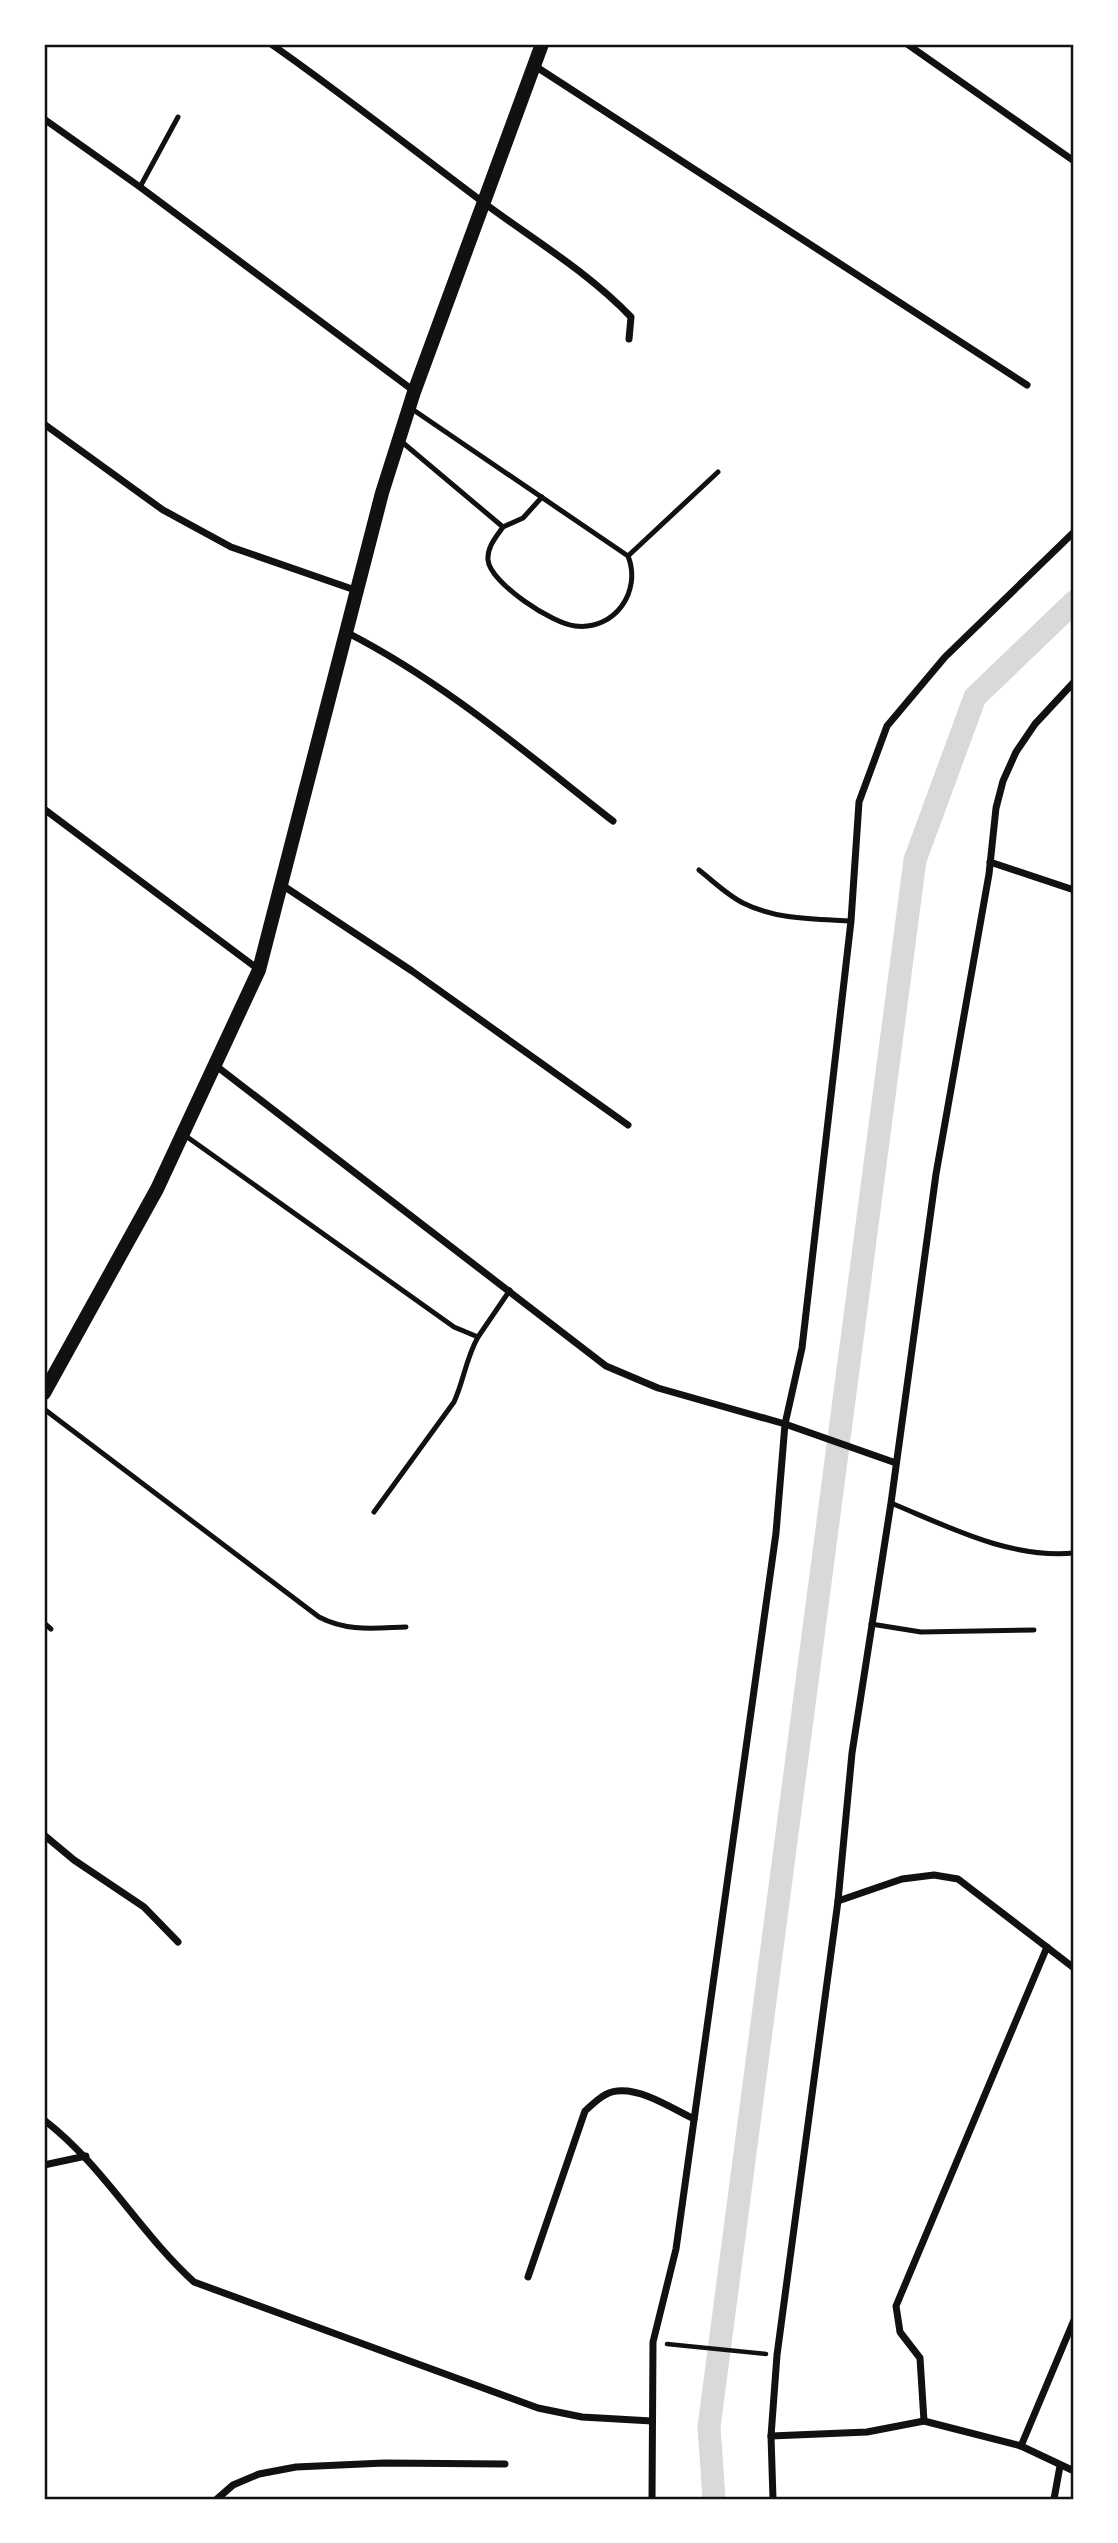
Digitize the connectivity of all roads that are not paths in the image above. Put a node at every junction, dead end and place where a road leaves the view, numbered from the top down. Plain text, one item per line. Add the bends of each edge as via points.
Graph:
1 (271, 44) edge
2 (542, 44) edge
3 (907, 44) edge
4 (534, 66) junction
5 (178, 117) dead end
6 (44, 119) edge
7 (1074, 161) edge
8 (140, 187) junction
9 (484, 203) junction
10 (629, 339) dead end
11 (1027, 385) dead end
12 (414, 392) junction
13 (410, 407) junction
14 (44, 424) edge
15 (399, 439) junction
16 (718, 472) dead end
17 (542, 497) junction
18 (503, 527) junction
19 (1074, 532) edge
20 (628, 556) junction
21 (355, 590) junction
22 (345, 631) junction
23 (1074, 682) edge
24 (1070, 692) edge
25 (44, 809) edge
26 (613, 821) dead end
27 (990, 862) junction
28 (699, 870) dead end
29 (281, 885) junction
30 (1074, 890) edge
31 (851, 921) junction
32 (259, 970) junction
33 (215, 1065) junction
34 (628, 1125) dead end
35 (183, 1134) junction
36 (510, 1290) junction
37 (478, 1337) junction
38 (46, 1385) edge
39 (44, 1409) edge
40 (789, 1425) junction
41 (896, 1463) junction
42 (891, 1503) junction
43 (374, 1512) dead end
44 (1074, 1553) edge
45 (44, 1623) edge
46 (871, 1624) junction
47 (406, 1627) dead end
48 (51, 1629) dead end
49 (1034, 1630) dead end
50 (44, 1835) edge
51 (838, 1901) junction
52 (178, 1942) dead end
53 (1047, 1947) junction
54 (1074, 1968) edge
55 (694, 2119) junction
56 (44, 2120) edge
57 (86, 2156) junction
58 (44, 2165) edge
59 (528, 2277) dead end
60 (1074, 2320) edge
61 (652, 2421) junction
62 (924, 2421) junction
63 (771, 2436) junction
64 (1021, 2446) junction
65 (505, 2464) dead end
66 (1060, 2466) junction
67 (1074, 2472) edge
68 (218, 2499) edge
69 (652, 2499) edge
70 (773, 2499) edge
71 (1054, 2499) edge

1 - 9 street via 359,105
2 - 4 main road
3 - 7 street
4 - 9 main road
4 - 11 street
5 - 8 lane
6 - 8 street
8 - 12 street
9 - 10 street via 606,291 631,317
9 - 12 main road
12 - 13 main road
13 - 15 main road
13 - 17 lane
14 - 21 street via 163,510 231,547
15 - 18 lane
15 - 21 main road
16 - 20 lane
17 - 18 lane via 523,518
17 - 20 lane
18 - 20 lane via 488,554 491,571 521,598 574,626 594,625 621,608 634,579
19 - 31 street via 945,657 887,726 859,802
21 - 22 main road
22 - 26 street via 447,691
22 - 29 main road
23 - 24 street
24 - 27 street via 1035,724 1016,752 1003,781
25 - 32 street
27 - 30 street
27 - 41 street via 936,1174
28 - 31 lane via 741,902 765,912
29 - 32 main road
29 - 34 street via 412,971
31 - 40 street via 802,1348
32 - 33 main road
33 - 35 main road
33 - 36 street
35 - 37 lane via 454,1327
35 - 38 main road via 157,1189
36 - 37 lane
36 - 40 street via 606,1366 658,1388
37 - 43 lane via 467,1356 454,1402
39 - 47 lane via 319,1617 355,1629
40 - 41 street
40 - 55 street
41 - 42 street
42 - 44 lane via 1015,1549
42 - 46 street
45 - 48 lane
46 - 49 lane via 921,1632
46 - 51 street via 852,1753
50 - 52 street via 144,1907
51 - 53 street via 902,1879 934,1875 958,1879
51 - 63 street via 800,2170
53 - 54 street
53 - 62 street via 896,2306 900,2333 920,2358
55 - 59 street via 646,2097 617,2091 600,2097 585,2111
55 - 61 street via 676,2249 653,2342
56 - 57 street
57 - 58 street
57 - 61 street via 174,2264 216,2292 538,2409
60 - 64 street
61 - 69 street
62 - 63 street via 867,2432
62 - 64 street
63 - 70 street
64 - 66 street
65 - 68 street via 296,2467 259,2473 233,2485
66 - 67 street
66 - 71 street

